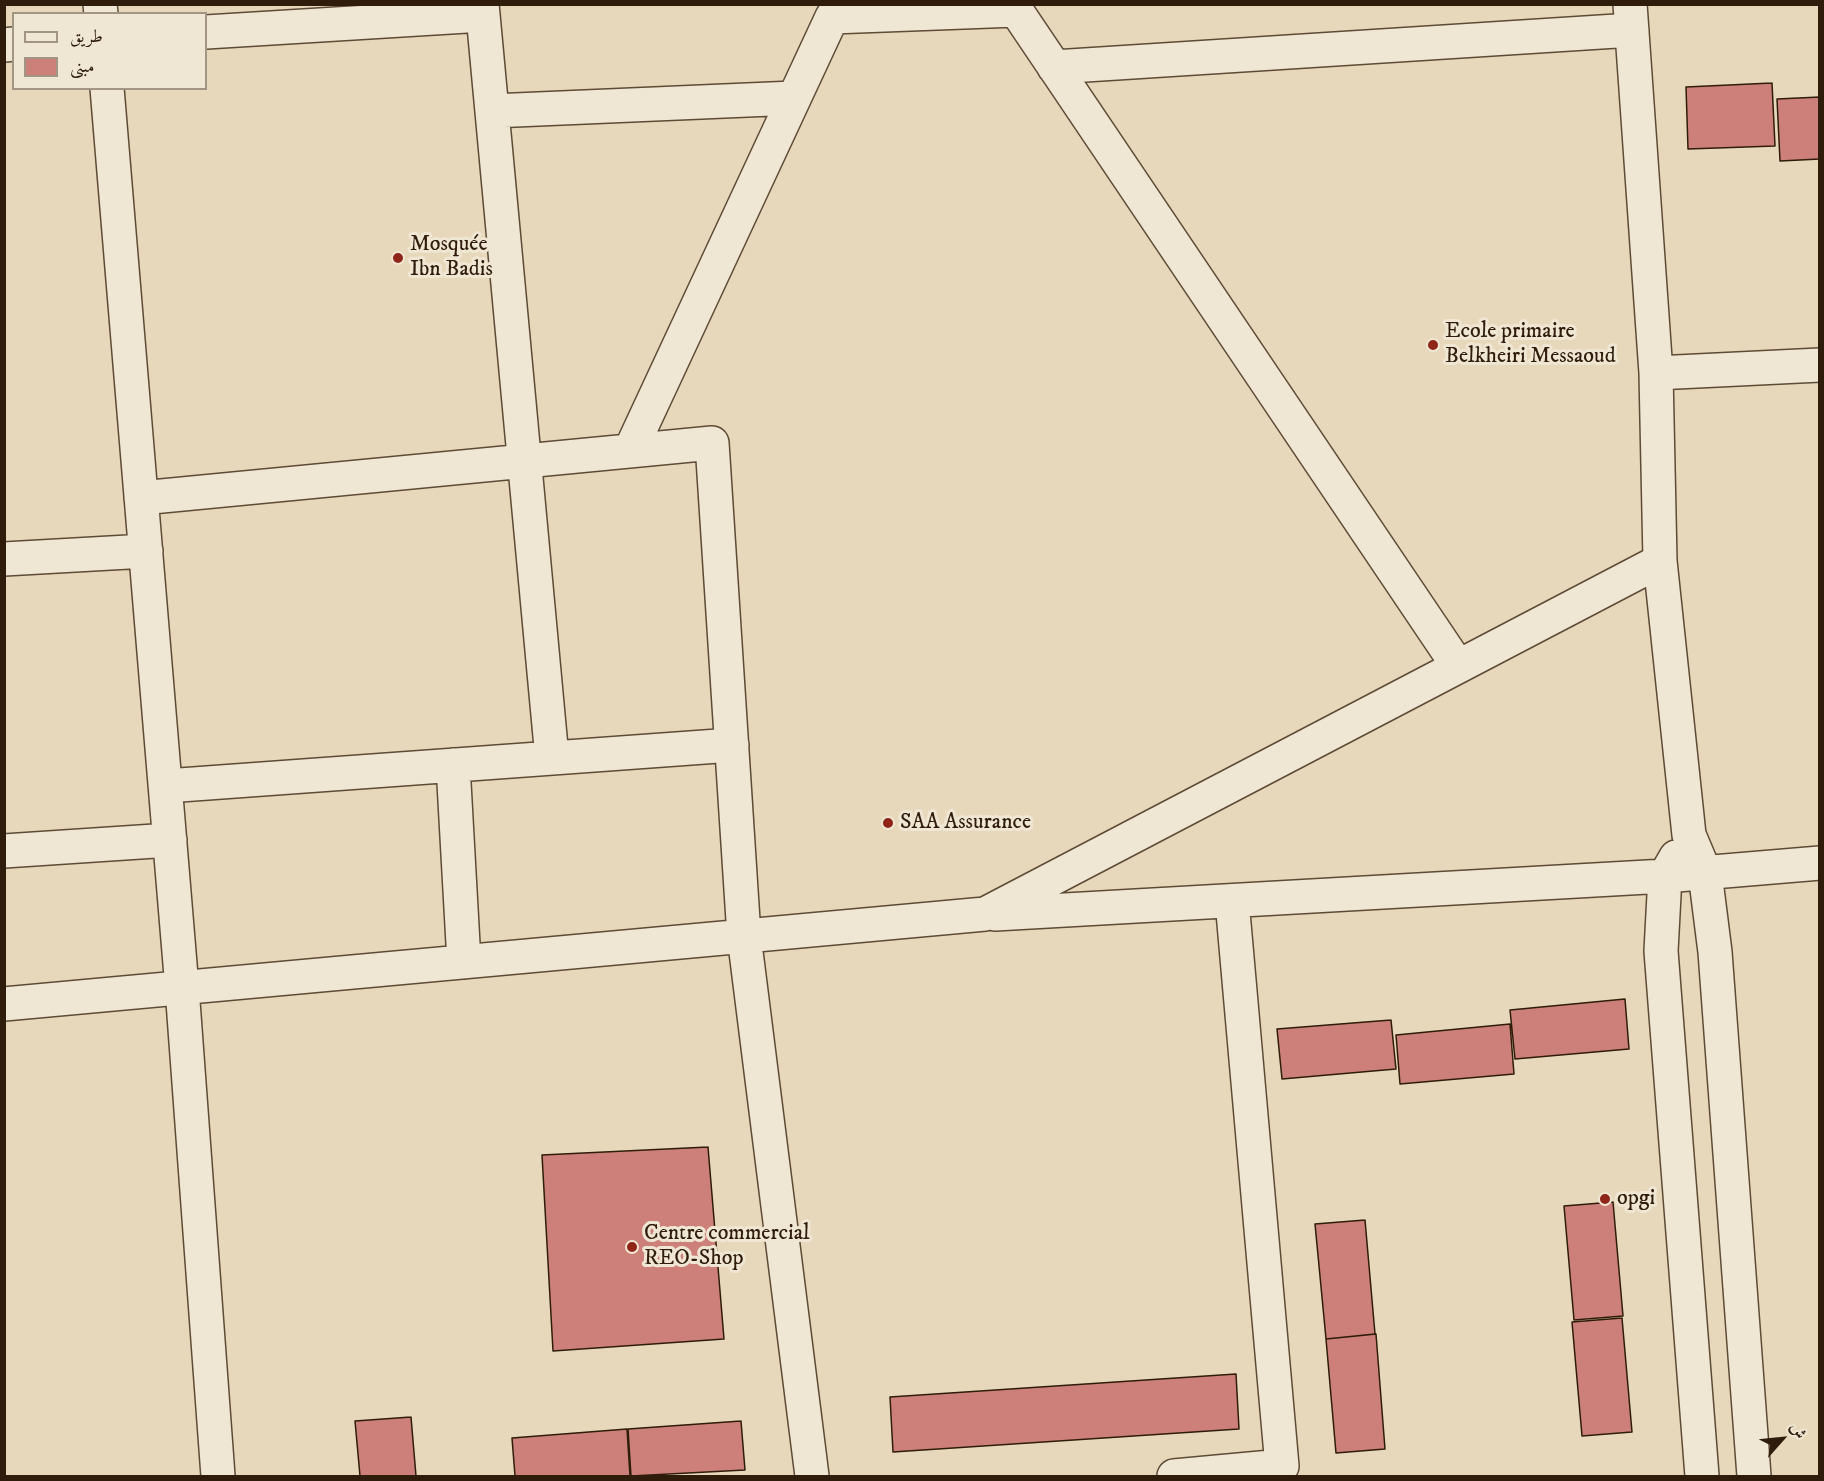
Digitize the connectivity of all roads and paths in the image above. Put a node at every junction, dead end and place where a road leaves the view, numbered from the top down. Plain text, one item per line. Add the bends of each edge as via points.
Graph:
1 (1015, 7) edge
2 (482, 10) edge
3 (1631, 17) edge
4 (207, 32) edge
5 (1054, 67) junction
6 (107, 90) edge
7 (794, 98) junction
8 (492, 111) junction
9 (1820, 364) edge
10 (1656, 374) junction
11 (630, 451) junction
12 (525, 461) junction
13 (141, 498) junction
14 (146, 551) junction
15 (4, 559) edge
16 (1660, 561) junction
17 (1458, 666) junction
18 (732, 745) junction
19 (552, 758) junction
20 (453, 765) junction
21 (166, 786) junction
22 (1689, 835) junction
23 (170, 840) junction
24 (4, 851) edge
25 (1820, 863) edge
26 (1705, 873) junction
27 (1665, 876) junction
28 (1232, 901) junction
29 (985, 914) junction
30 (744, 936) junction
31 (464, 962) junction
32 (182, 988) junction
33 (4, 1004) edge
34 (218, 1476) edge
35 (812, 1476) edge
36 (1174, 1476) edge
37 (1702, 1476) edge
38 (1754, 1476) edge

1 - 5 street
1 - 7 street via 832,17
2 - 4 street
2 - 8 street
3 - 5 street
3 - 10 street
5 - 17 street
6 - 13 street
7 - 8 street
7 - 11 street
8 - 12 street
9 - 10 street
10 - 16 street
11 - 12 street
11 - 18 street via 712,443
12 - 13 street
12 - 19 street
13 - 14 street
14 - 15 street
14 - 21 street
16 - 17 street
16 - 22 street
17 - 29 street
18 - 19 street
18 - 30 street
19 - 20 street
20 - 21 street
20 - 31 street
21 - 23 street
22 - 26 street
22 - 27 street
23 - 24 street
23 - 32 street
25 - 26 street
26 - 27 street
26 - 38 street via 1715,952
27 - 28 street
27 - 37 street via 1661,951
28 - 29 street
28 - 36 street via 1282,1466
29 - 30 street
30 - 31 street
30 - 35 street
31 - 32 street
32 - 33 street
32 - 34 street

